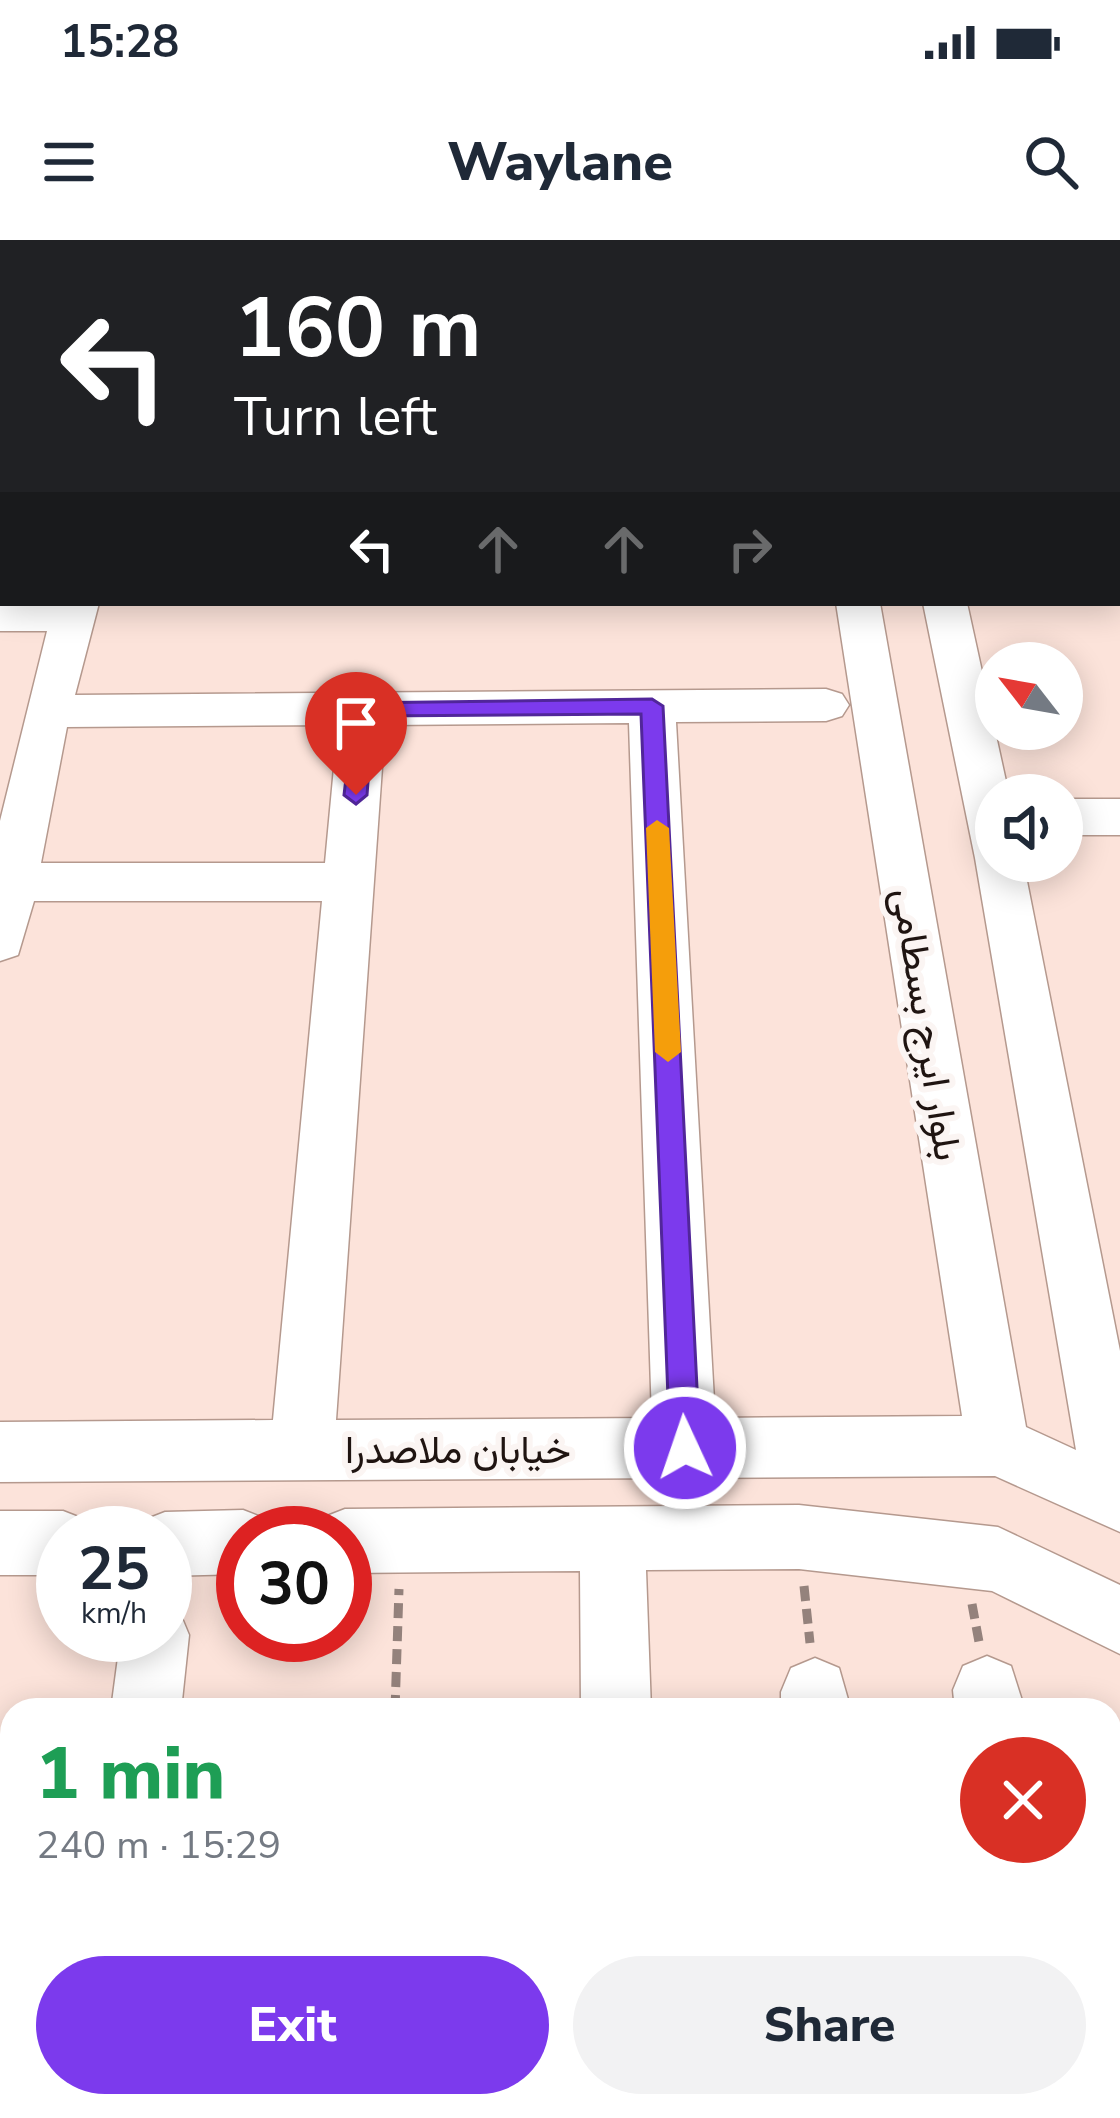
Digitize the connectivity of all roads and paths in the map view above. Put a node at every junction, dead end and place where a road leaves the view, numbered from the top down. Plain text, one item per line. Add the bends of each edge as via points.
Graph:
1 (858, 606) edge
2 (945, 606) edge
3 (75, 609) edge
4 (0, 616) edge
5 (826, 705) dead end
6 (652, 706) junction
7 (363, 709) junction
8 (47, 711) junction
9 (981, 774) edge
10 (1083, 817) edge
11 (1120, 817) edge
12 (15, 882) junction
13 (349, 882) junction
14 (1004, 882) edge
15 (0, 940) edge
16 (998, 1446) junction
17 (685, 1448) junction
18 (302, 1450) junction
19 (0, 1452) edge
20 (1119, 1497) edge
21 (800, 1537) junction
22 (613, 1538) junction
23 (373, 1540) edge
24 (0, 1543) edge
25 (36, 1543) edge
26 (964, 1555) junction
27 (1120, 1620) edge
28 (152, 1662) edge
29 (147, 1698) edge
30 (393, 1698) edge
31 (616, 1698) edge
32 (815, 1698) edge
33 (988, 1698) edge

1 - 16 street, بلوار ایرج بسطامی
2 - 9 street
3 - 4 street
3 - 8 street
5 - 6 street
6 - 7 street
6 - 17 street
7 - 8 street
7 - 13 street
8 - 12 street
10 - 11 street
12 - 13 street
12 - 15 street
13 - 18 street
14 - 20 street
16 - 17 street, خیابان ملاصدرا
16 - 20 street, خیابان ملاصدرا
17 - 18 street, خیابان ملاصدرا
18 - 19 street, خیابان ملاصدرا
21 - 22 street
21 - 26 street
21 - 32 path
22 - 23 street
22 - 31 street
23 - 30 path
24 - 25 street
26 - 27 street via 998,1559
26 - 33 path
28 - 29 street

